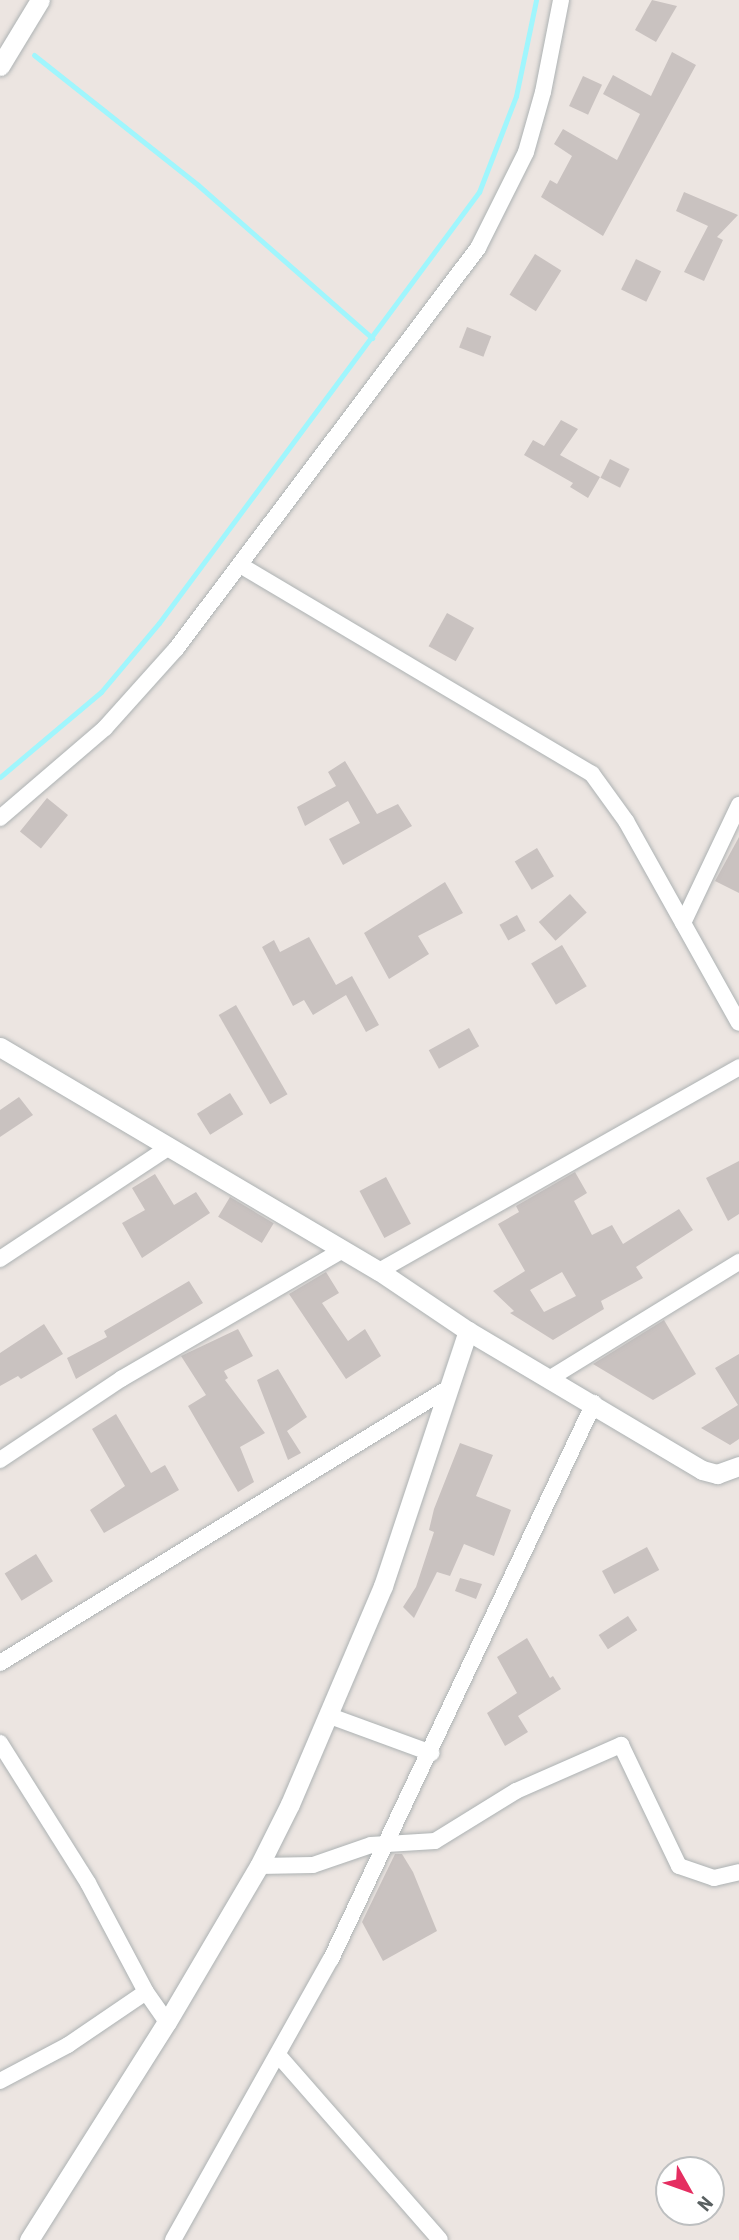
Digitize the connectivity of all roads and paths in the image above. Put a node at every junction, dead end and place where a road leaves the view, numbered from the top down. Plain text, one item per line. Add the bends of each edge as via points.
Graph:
1 (40, 0) edge
2 (561, 0) edge
3 (0, 66) edge
4 (240, 565) junction
5 (739, 805) edge
6 (0, 818) edge
7 (683, 923) junction
8 (739, 1023) edge
9 (0, 1047) edge
10 (739, 1067) edge
11 (169, 1147) junction
12 (343, 1250) junction
13 (0, 1259) edge
14 (739, 1262) edge
15 (379, 1271) junction
16 (468, 1331) junction
17 (552, 1377) junction
18 (447, 1389) junction
19 (594, 1403) junction
20 (0, 1460) edge
21 (739, 1466) edge
22 (0, 1663) edge
23 (330, 1716) junction
24 (0, 1743) edge
25 (431, 1753) junction
26 (388, 1841) junction
27 (259, 1866) junction
28 (739, 1872) edge
29 (146, 1992) junction
30 (167, 2022) junction
31 (279, 2056) junction
32 (0, 2081) edge
33 (29, 2240) edge
34 (173, 2240) edge
35 (440, 2240) edge

1 - 3 street
2 - 4 street via 529,140 496,219
4 - 6 street via 176,649 105,728
4 - 7 street via 592,774 607,790
5 - 7 street
7 - 8 street
9 - 11 street
10 - 15 street
11 - 12 street
11 - 13 street
12 - 15 street
12 - 20 street via 121,1379
14 - 17 street
15 - 16 street
16 - 17 street
16 - 18 street
17 - 19 street
18 - 22 street
18 - 23 street via 383,1586
19 - 21 street via 702,1470 717,1474
19 - 25 street
23 - 25 street
23 - 27 street
24 - 29 street via 88,1883
25 - 26 street
26 - 27 street via 313,1865
26 - 28 street via 435,1841 516,1791 621,1745 680,1866 714,1878
26 - 31 street
27 - 30 street
29 - 30 street
29 - 32 street via 68,2045
30 - 33 street
31 - 34 street
31 - 35 street

